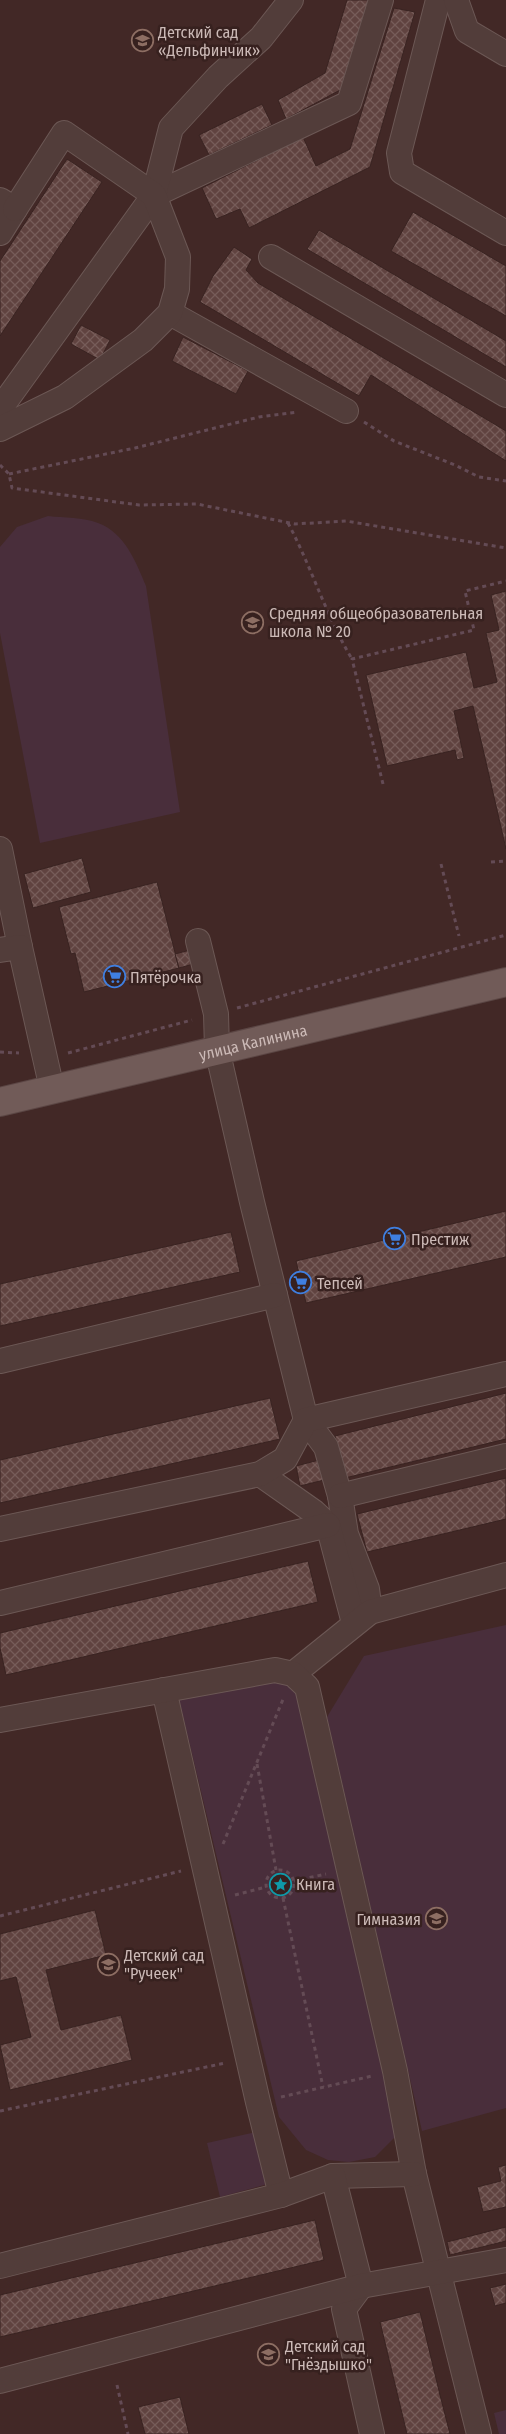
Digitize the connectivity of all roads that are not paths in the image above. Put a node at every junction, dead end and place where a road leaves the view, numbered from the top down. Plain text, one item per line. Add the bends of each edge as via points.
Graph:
1 (291, 0) edge
2 (382, 0) edge
3 (438, 0) edge
4 (456, 0) edge
5 (506, 54) edge
6 (154, 195) junction
7 (7, 204) edge
8 (0, 233) edge
9 (506, 233) edge
10 (271, 257) dead end
11 (170, 313) junction
12 (506, 395) edge
13 (0, 409) edge
14 (346, 411) road end
15 (0, 429) edge
16 (0, 849) edge
17 (198, 941) dead end
18 (10, 948) edge
19 (506, 982) edge
20 (217, 1049) junction
21 (52, 1089) junction
22 (0, 1102) edge
23 (275, 1295) junction
24 (0, 1361) edge
25 (506, 1374) edge
26 (306, 1420) junction
27 (506, 1456) edge
28 (260, 1474) junction
29 (340, 1496) junction
30 (328, 1525) junction
31 (0, 1529) edge
32 (506, 1575) edge
33 (0, 1603) edge
34 (362, 1617) junction
35 (294, 1674) junction
36 (164, 1690) junction
37 (0, 1720) edge
38 (414, 2174) junction
39 (333, 2176) junction
40 (281, 2195) junction
41 (506, 2260) edge
42 (0, 2266) edge
43 (440, 2274) junction
44 (361, 2286) junction
45 (0, 2381) edge
46 (372, 2434) edge
47 (479, 2434) edge

1 - 6 lane via 261,38 218,76 171,128
2 - 6 lane via 349,103
3 - 9 lane via 399,154 402,172
4 - 5 lane via 467,31
6 - 7 lane via 64,133
6 - 11 lane via 178,257 177,289
6 - 13 lane
7 - 8 lane
10 - 12 lane
11 - 14 lane
11 - 15 lane via 144,340 65,397
16 - 18 lane
17 - 20 lane via 216,1014
18 - 21 lane via 45,1054
19 - 20 main road, улица Калинина
20 - 21 main road, улица Калинина
20 - 23 lane
21 - 22 main road, улица Калинина
23 - 24 lane
23 - 26 lane
25 - 26 lane
26 - 28 lane via 285,1458
26 - 29 lane via 326,1447
27 - 29 lane
28 - 30 lane
28 - 31 lane
29 - 34 lane via 346,1534 367,1589
30 - 33 lane
30 - 34 lane
32 - 34 lane
34 - 35 lane
35 - 36 lane via 274,1670
35 - 38 lane via 307,1687 395,2072
36 - 37 lane
36 - 40 lane
38 - 39 lane
38 - 43 lane
39 - 40 lane
39 - 44 lane
40 - 42 lane
41 - 43 lane
43 - 44 lane
43 - 47 lane
44 - 45 lane
44 - 46 lane via 344,2309

